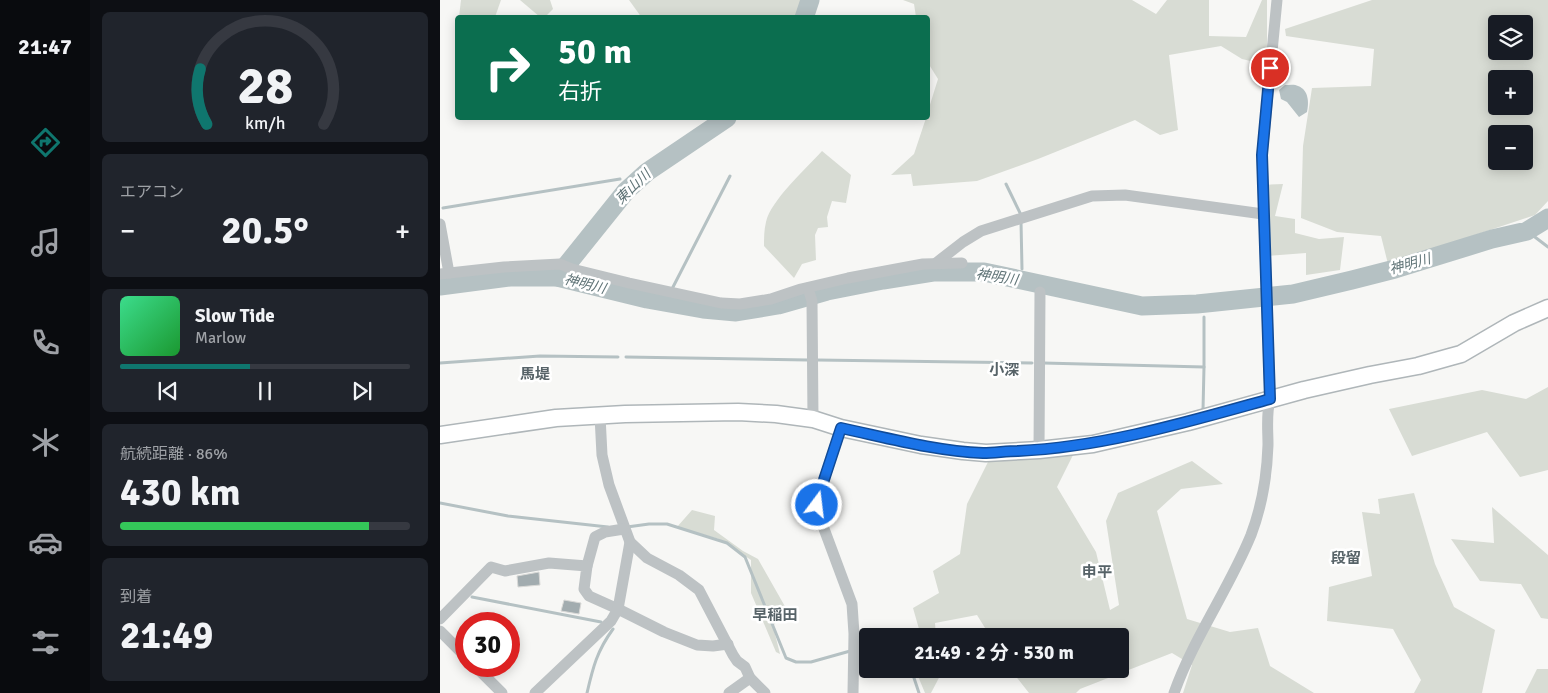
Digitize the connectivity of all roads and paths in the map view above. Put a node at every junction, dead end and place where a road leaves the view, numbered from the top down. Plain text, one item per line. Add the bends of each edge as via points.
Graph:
1 (1277, 0) edge
2 (1263, 214) junction
3 (440, 224) edge
4 (936, 263) junction
5 (962, 263) dead end
6 (444, 274) edge
7 (1040, 292) dead end
8 (809, 293) junction
9 (1548, 308) edge
10 (1270, 399) junction
11 (600, 416) junction
12 (813, 420) junction
13 (841, 428) junction
14 (440, 435) edge
15 (1039, 450) junction
16 (624, 529) junction
17 (630, 542) junction
18 (587, 566) junction
19 (618, 609) junction
20 (440, 619) edge
21 (440, 631) edge
22 (728, 644) junction
23 (455, 647) edge
24 (486, 677) edge
25 (750, 678) junction
26 (502, 693) edge
27 (534, 693) edge
28 (729, 693) edge
29 (765, 693) edge
30 (852, 693) edge
31 (1174, 693) edge

1 - 2 street via 1262,155
2 - 4 street via 1125,195 1092,196 980,232
2 - 10 street
3 - 6 street
4 - 5 street
4 - 8 street via 848,278
6 - 8 street via 560,264 721,303 740,304
7 - 15 street
8 - 12 street
9 - 10 street via 1514,323 1461,354
10 - 15 street via 1093,444
10 - 31 street via 1262,496 1251,534
11 - 12 street via 738,412
11 - 14 street via 556,418
11 - 16 street via 602,455
12 - 13 street
13 - 15 street via 963,451
13 - 30 street via 817,505 852,604
16 - 17 street
16 - 18 street via 596,537
17 - 19 street
17 - 22 street via 647,558 700,590
18 - 19 street via 584,589 589,596
18 - 20 street via 549,563 505,571 491,566
19 - 22 street via 697,645
19 - 27 street via 611,621
21 - 23 street
22 - 25 street
24 - 26 street
25 - 28 street
25 - 29 street

